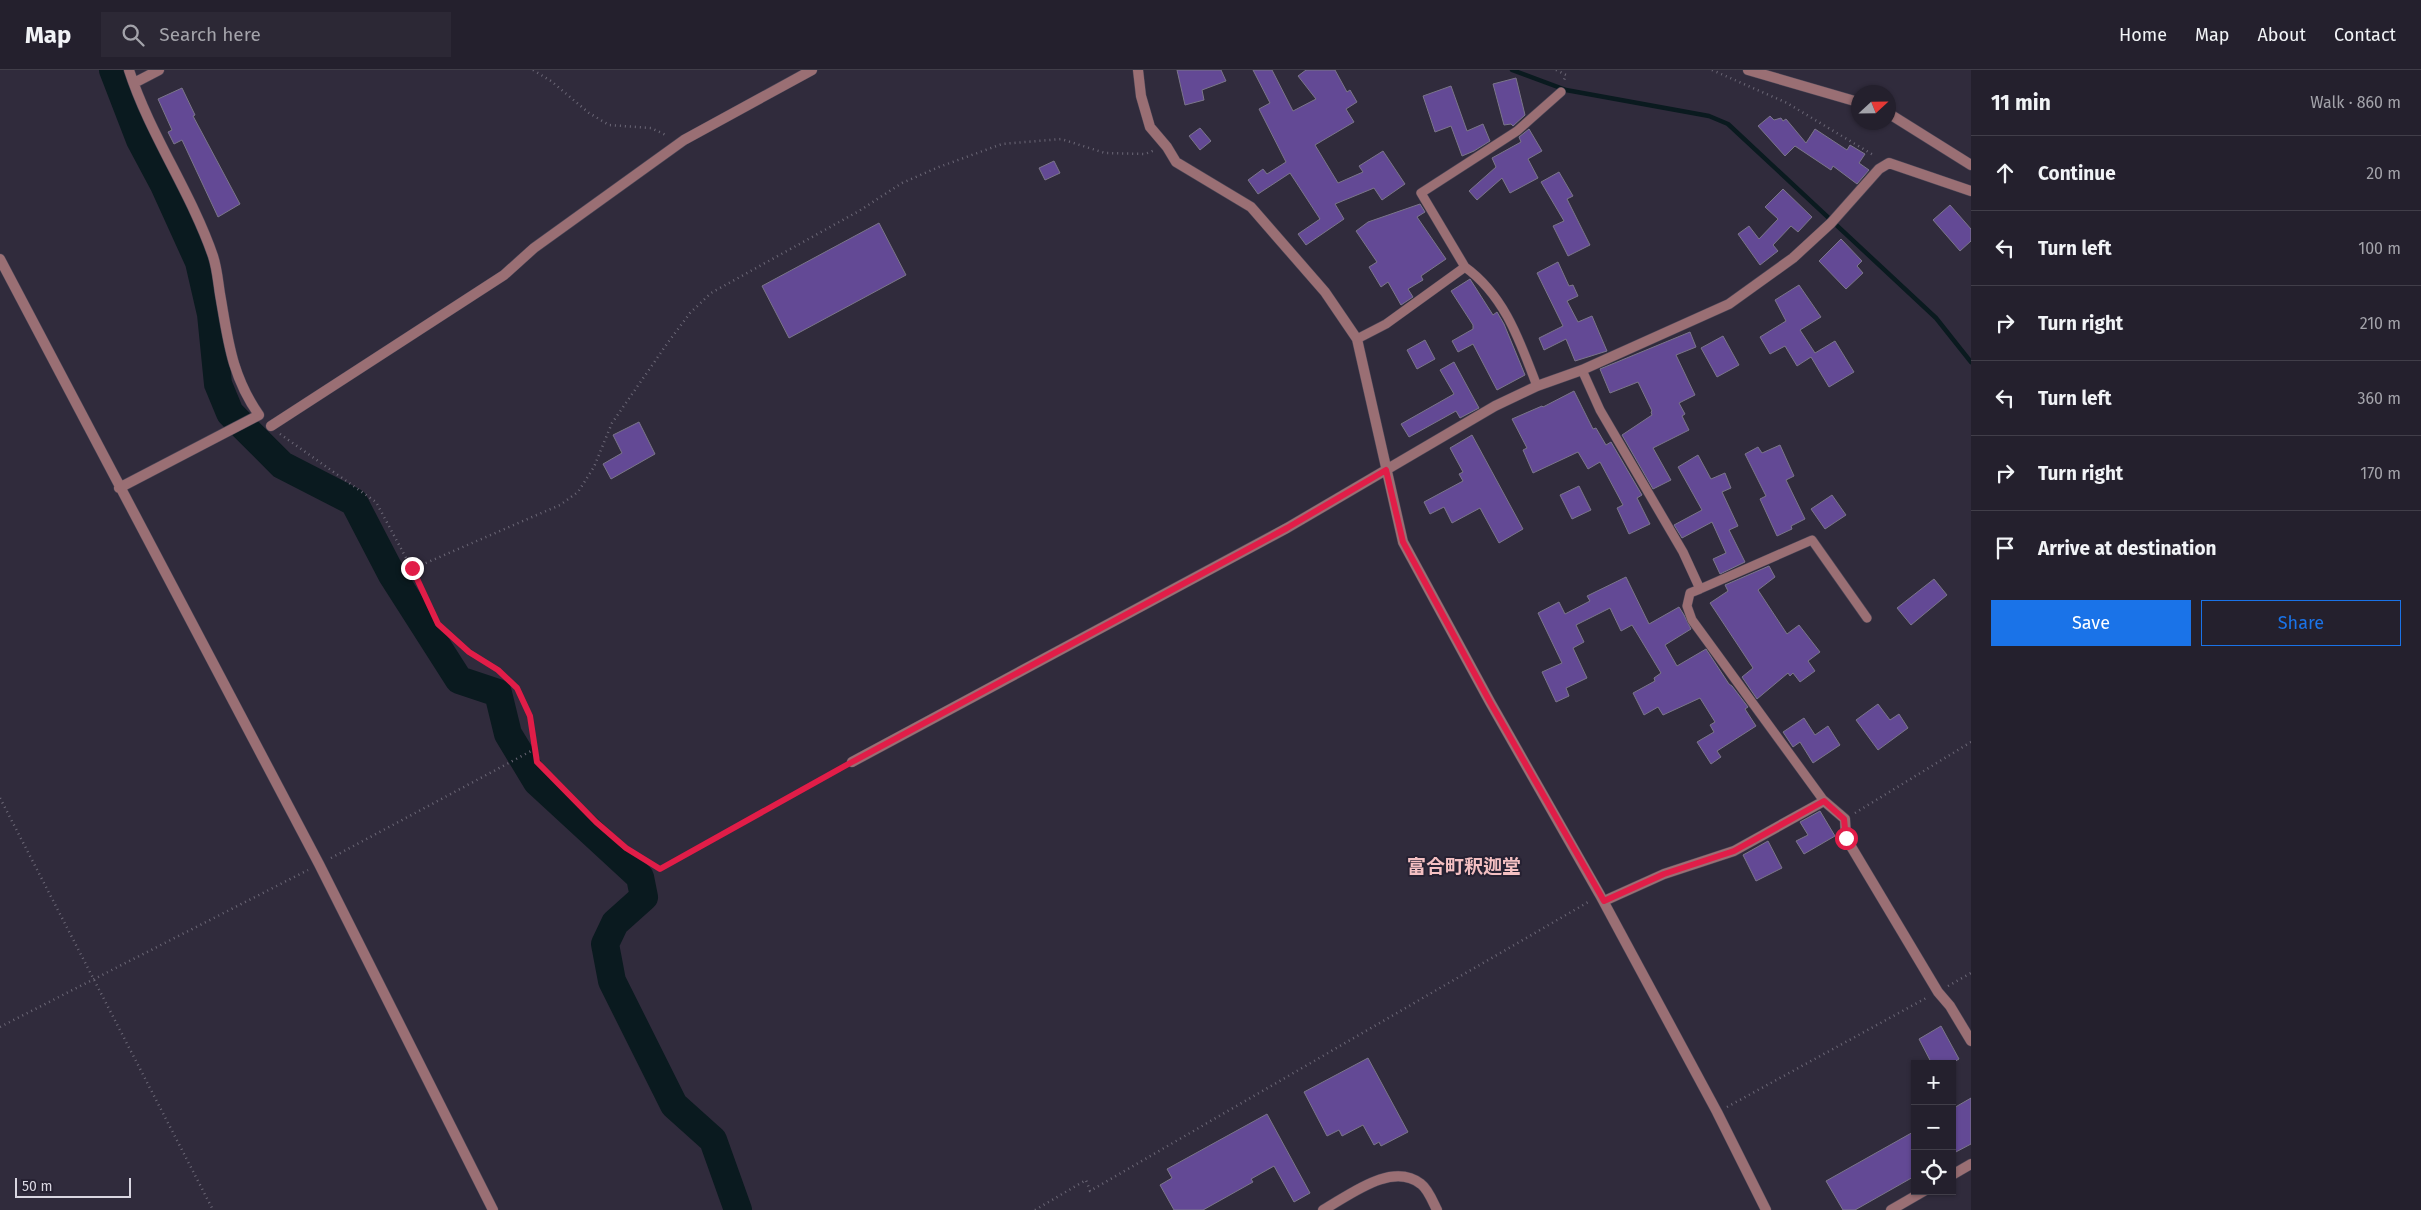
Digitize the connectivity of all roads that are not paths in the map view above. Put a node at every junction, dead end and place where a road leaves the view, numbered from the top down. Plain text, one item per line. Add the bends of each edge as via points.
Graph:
1 (129, 70) edge
2 (159, 70) edge
3 (812, 70) edge
4 (1138, 70) edge
5 (1748, 70) edge
6 (134, 83) junction
7 (1562, 87) road end
8 (1851, 100) edge
9 (1896, 118) edge
10 (1971, 165) edge
11 (1971, 191) edge
12 (0, 258) edge
13 (1465, 267) junction
14 (1357, 339) junction
15 (1582, 370) junction
16 (1537, 386) junction
17 (271, 426) road end
18 (1386, 470) junction
19 (119, 488) junction
20 (1700, 589) junction
21 (1867, 618) dead end
22 (852, 762) road end
23 (1824, 801) junction
24 (1602, 898) junction
25 (1971, 1041) edge
26 (1971, 1164) edge
27 (1956, 1173) edge
28 (1917, 1195) edge
29 (493, 1210) edge
30 (1323, 1210) edge
31 (1437, 1210) edge
32 (1766, 1210) edge
33 (1891, 1210) edge

1 - 6 street
2 - 6 street
3 - 17 street via 681,142 534,248 504,275
4 - 14 street via 1150,127 1176,162 1251,207 1325,292
5 - 8 street
6 - 19 street via 196,212 214,258 236,374 259,415
7 - 13 lane via 1517,131 1421,193
9 - 10 street
11 - 15 street via 1889,163 1879,169 1834,220 1793,258 1730,304
12 - 19 street
13 - 14 lane via 1386,324
13 - 16 lane via 1498,298 1518,336
14 - 18 street
15 - 16 street
15 - 20 lane via 1600,410 1683,552
16 - 18 street via 1494,406
18 - 22 street via 1287,528
18 - 24 street via 1403,542
19 - 29 street via 319,864
20 - 21 lane via 1812,540
20 - 23 lane via 1690,593 1687,606 1692,620
23 - 24 street via 1734,851
23 - 25 street via 1844,819 1846,838
24 - 32 street
26 - 27 street
28 - 33 street
30 - 31 street via 1385,1176 1406,1175 1422,1185

